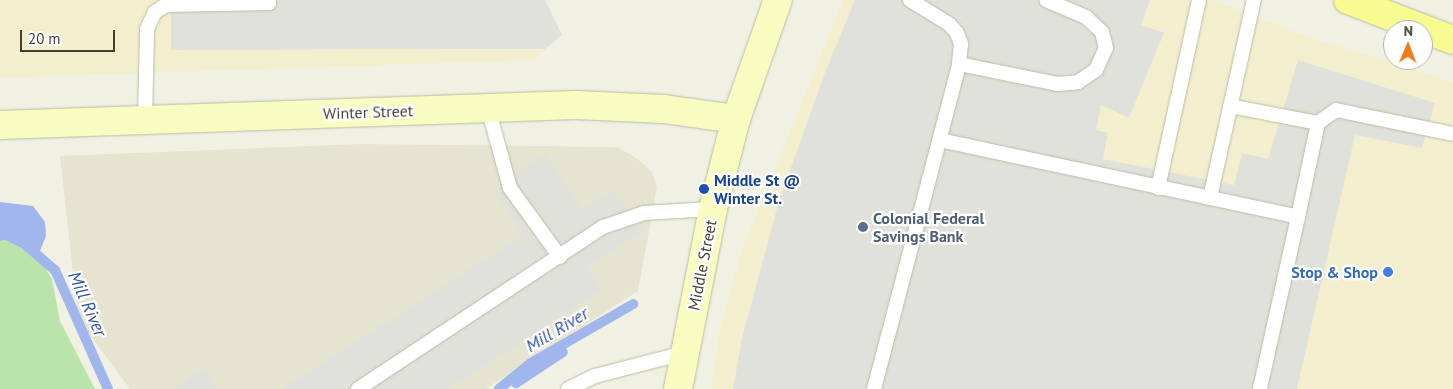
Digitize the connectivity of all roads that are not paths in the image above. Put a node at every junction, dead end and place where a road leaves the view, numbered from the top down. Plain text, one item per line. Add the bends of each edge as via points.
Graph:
1 (268, 0) edge
2 (778, 0) edge
3 (910, 0) edge
4 (1046, 0) edge
5 (1199, 0) edge
6 (1254, 0) edge
7 (1348, 0) edge
8 (1453, 40) edge
9 (958, 64) junction
10 (1230, 106) junction
11 (488, 108) junction
12 (736, 119) junction
13 (145, 120) junction
14 (1318, 123) junction
15 (0, 125) edge
16 (1453, 134) edge
17 (940, 140) junction
18 (1158, 188) junction
19 (1210, 198) junction
20 (713, 209) junction
21 (1298, 217) junction
22 (560, 257) junction
23 (684, 354) junction
24 (358, 389) edge
25 (568, 389) edge
26 (678, 389) edge
27 (874, 389) edge
28 (1260, 389) edge

1 - 13 lane via 269,3 166,5 154,12 147,29
2 - 12 main road, Middle Street
3 - 9 lane via 957,32 961,44
4 - 9 lane via 1086,17 1102,32 1106,48 1096,70 1078,82 1056,84
5 - 18 lane
6 - 10 lane
7 - 8 main road
9 - 17 lane
10 - 14 lane
10 - 19 lane
11 - 12 main road, Winter Street via 576,105 654,108
11 - 13 main road, Winter Street
11 - 22 lane via 510,188
12 - 20 main road, Middle Street
13 - 15 main road, Winter Street
14 - 16 lane via 1336,110
14 - 21 lane
17 - 18 lane
17 - 27 lane
18 - 19 lane
19 - 21 lane
20 - 22 lane via 644,213 603,227
20 - 23 main road, Middle Street
21 - 28 lane
22 - 24 lane
23 - 25 lane via 595,376
23 - 26 main road, Middle Street

